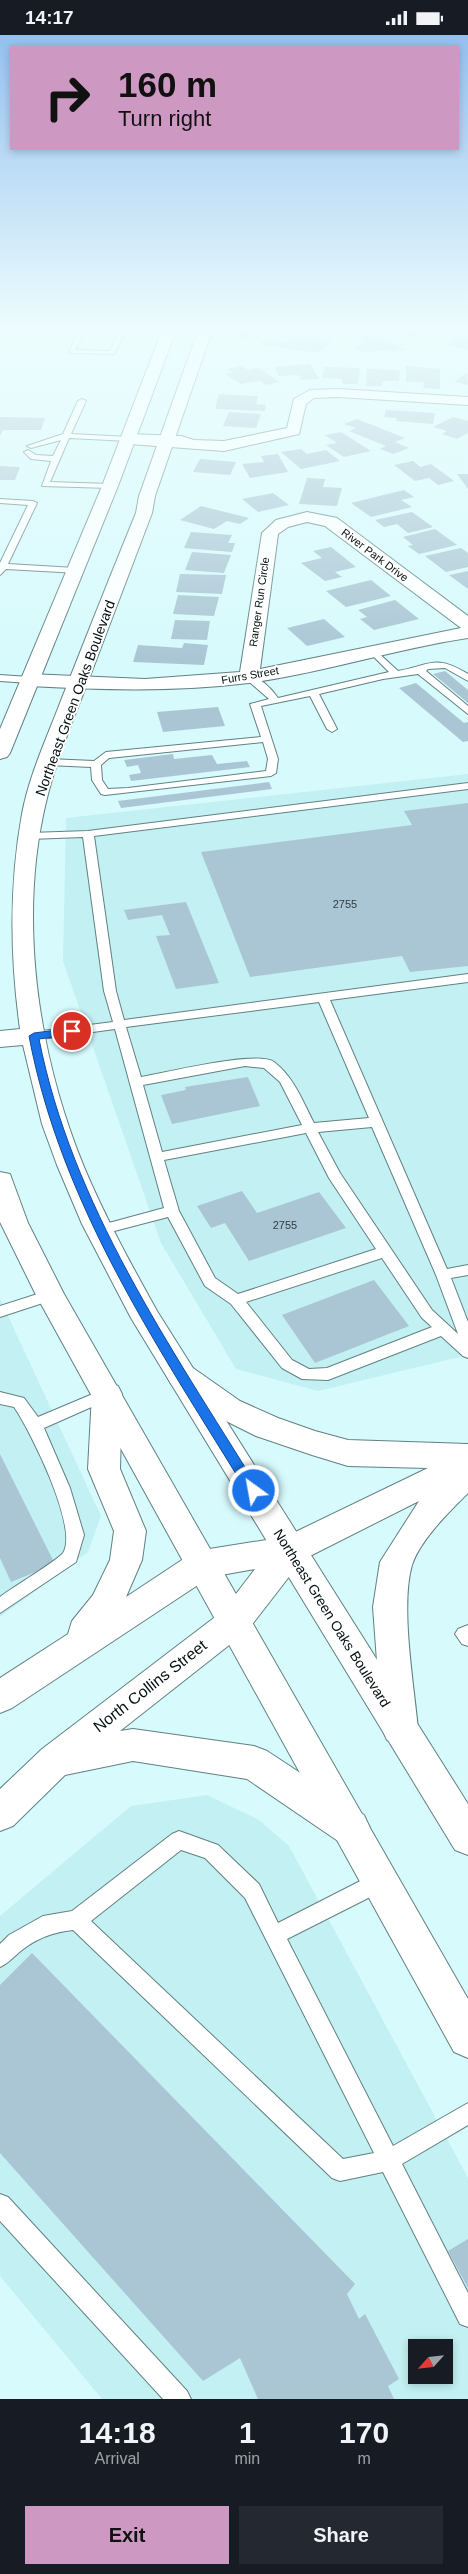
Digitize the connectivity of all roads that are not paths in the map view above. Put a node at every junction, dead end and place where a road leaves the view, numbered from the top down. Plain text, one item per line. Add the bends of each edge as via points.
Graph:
1 (60, 438) edge
2 (65, 438) edge
3 (115, 438) edge
4 (260, 438) edge
5 (129, 439) junction
6 (174, 440) junction
7 (56, 459) junction
8 (110, 486) junction
9 (0, 501) edge
10 (273, 529) joint
11 (2, 569) edge
12 (75, 571) junction
13 (468, 625) edge
14 (468, 633) edge
15 (373, 651) junction
16 (420, 671) junction
17 (395, 673) junction
18 (248, 677) junction
19 (0, 678) edge
20 (468, 678) edge
21 (29, 680) junction
22 (79, 683) junction
23 (314, 694) junction
24 (275, 701) junction
25 (468, 711) edge
26 (332, 729) dead end
27 (266, 739) junction
28 (0, 753) edge
29 (48, 762) junction
30 (96, 764) junction
31 (468, 786) edge
32 (88, 833) junction
33 (30, 836) junction
34 (468, 978) edge
35 (322, 998) junction
36 (119, 1025) junction
37 (34, 1036) junction
38 (0, 1039) edge
39 (135, 1082) junction
40 (376, 1122) junction
41 (310, 1128) junction
42 (157, 1157) junction
43 (0, 1181) edge
44 (172, 1211) junction
45 (100, 1230) junction
46 (386, 1251) junction
47 (468, 1270) edge
48 (443, 1275) junction
49 (50, 1295) junction
50 (236, 1300) junction
51 (0, 1312) edge
52 (443, 1329) junction
53 (468, 1341) edge
54 (468, 1352) edge
55 (182, 1376) junction
56 (107, 1394) junction
57 (0, 1398) edge
58 (34, 1425) junction
59 (468, 1457) edge
60 (468, 1464) edge
61 (468, 1473) edge
62 (290, 1550) junction
63 (203, 1564) junction
64 (0, 1606) edge
65 (235, 1621) junction
66 (468, 1632) edge
67 (468, 1639) edge
68 (71, 1649) junction
69 (0, 1697) edge
70 (400, 1729) junction
71 (54, 1761) junction
72 (0, 1815) edge
73 (352, 1828) junction
74 (468, 1837) edge
75 (381, 1880) junction
76 (76, 1920) junction
77 (274, 1935) junction
78 (0, 1957) edge
79 (468, 2038) edge
80 (468, 2113) edge
81 (389, 2160) junction
82 (0, 2205) edge
83 (468, 2317) edge
84 (179, 2399) edge

1 - 7 lane via 30,449 34,457
2 - 7 lane
3 - 5 lane
4 - 6 main road via 224,446 192,445
5 - 6 main road
5 - 8 main road
6 - 22 main road, Northeast Green Oaks Boulevard via 148,496
7 - 8 lane via 45,484
8 - 12 main road
9 - 11 lane via 33,503
10 - 13 main road, River Park Drive via 294,519 323,518 331,521
10 - 18 main road, Ranger Run Circle
11 - 12 lane
12 - 21 main road
14 - 15 main road, Furrs Street
15 - 17 lane
15 - 18 main road, Furrs Street
16 - 17 lane
16 - 20 lane via 425,666 447,665
16 - 25 lane
17 - 23 lane
18 - 22 main road, Furrs Street via 134,685
18 - 24 lane via 269,692
19 - 21 lane
21 - 22 main road, Furrs Street
21 - 28 main road
22 - 29 main road, Northeast Green Oaks Boulevard
23 - 24 lane
23 - 26 lane
24 - 27 lane via 256,704
27 - 30 lane via 116,753 106,755
27 - 30 lane via 274,765 271,773 226,780 105,792 97,780
29 - 30 lane
29 - 33 main road, Northeast Green Oaks Boulevard via 33,812
31 - 32 lane
32 - 33 lane
32 - 36 lane via 110,991
33 - 37 main road, Northeast Green Oaks Boulevard via 22,889 22,919
34 - 35 lane
35 - 36 lane
35 - 40 lane
36 - 37 lane
36 - 39 lane
37 - 38 main road
37 - 45 main road, Northeast Green Oaks Boulevard via 39,1065 60,1135
39 - 41 lane via 245,1062 268,1064 285,1079
39 - 42 lane
40 - 41 lane
40 - 48 lane
41 - 42 lane
41 - 46 lane via 334,1175
42 - 44 lane
43 - 49 main road via 14,1223
44 - 45 lane
44 - 50 lane via 210,1282
45 - 55 main road, Northeast Green Oaks Boulevard via 146,1318
46 - 50 lane
46 - 52 lane via 427,1314
47 - 48 lane
48 - 53 lane
49 - 51 lane
49 - 56 main road
50 - 52 lane via 287,1364 307,1375 328,1373
52 - 54 lane
55 - 59 main road via 230,1409 312,1443 348,1453
55 - 62 main road, Northeast Green Oaks Boulevard
56 - 58 lane
56 - 63 main road
56 - 68 main road via 104,1469 130,1531 126,1560 105,1605
57 - 58 lane via 19,1402
58 - 64 lane via 62,1488 76,1535 70,1557
60 - 62 main road, North Collins Street
61 - 70 main road via 425,1515 396,1562 390,1607
62 - 63 main road, North Collins Street
62 - 65 main road, North Collins Street
62 - 70 main road, Northeast Green Oaks Boulevard
63 - 65 main road
63 - 68 main road, North Collins Street
65 - 71 main road, North Collins Street
65 - 73 main road
66 - 67 lane via 464,1634
68 - 69 main road, North Collins Street
70 - 74 main road, Northeast Green Oaks Boulevard
71 - 72 main road, North Collins Street
71 - 73 main road via 133,1745 254,1763
73 - 75 main road
75 - 77 lane
75 - 79 main road
76 - 77 lane via 178,1840 210,1851 252,1891
76 - 78 lane via 50,1923 16,1942
76 - 81 lane via 340,2170
77 - 81 lane
80 - 81 lane
81 - 83 lane
82 - 84 lane

